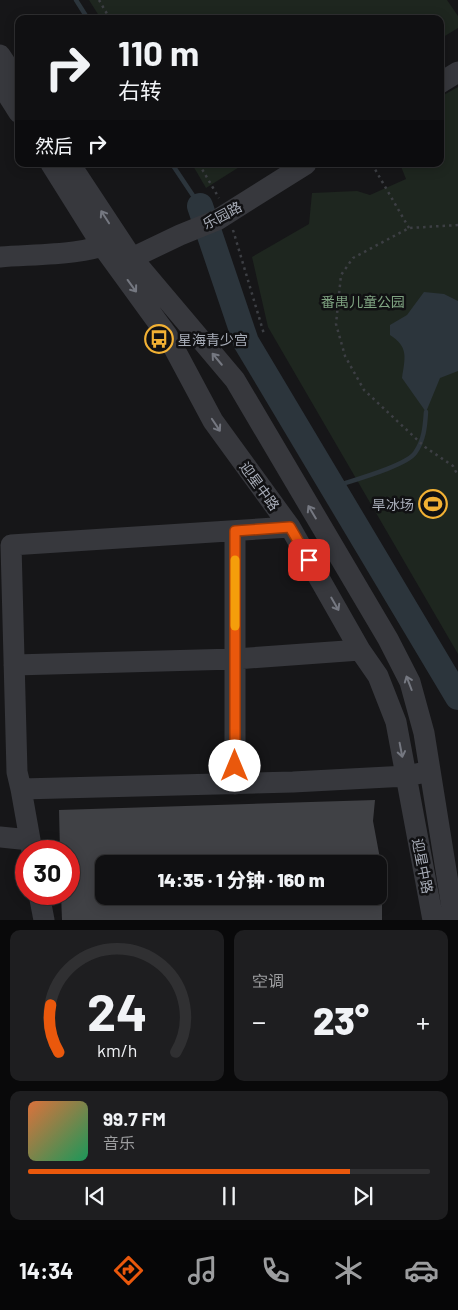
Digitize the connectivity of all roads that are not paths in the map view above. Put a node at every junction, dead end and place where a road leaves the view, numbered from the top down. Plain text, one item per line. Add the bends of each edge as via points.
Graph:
1 (0, 55) edge
2 (458, 72) edge
3 (15, 78) edge
4 (444, 80) edge
5 (0, 83) edge
6 (15, 107) edge
7 (53, 167) edge
8 (72, 167) edge
9 (301, 167) edge
10 (111, 243) junction
11 (0, 257) edge
12 (132, 258) junction
13 (290, 527) junction
14 (235, 531) junction
15 (6, 585) edge
16 (360, 650) junction
17 (235, 659) junction
18 (14, 665) junction
19 (8, 700) edge
20 (431, 770) junction
21 (406, 776) junction
22 (235, 784) junction
23 (22, 788) junction
24 (0, 837) edge
25 (30, 840) edge
26 (15, 841) edge
27 (41, 905) edge
28 (44, 920) edge
29 (435, 920) edge
30 (454, 920) edge

1 - 3 street
2 - 4 street
5 - 6 street
7 - 10 street, 迎星中路
10 -> 8 street, 迎星中路
9 - 12 street, 乐园路 via 222,217
10 - 11 street via 79,251
10 - 12 street, 迎星中路
10 -> 13 street, 迎星中路 via 168,335 213,421
20 -> 12 street, 迎星中路 via 410,682 388,639 235,380
13 - 14 street
13 -> 16 street, 迎星中路
14 - 15 street via 12,545
14 - 17 street
15 - 18 street
16 - 17 street
16 -> 21 street, 迎星中路 via 378,676 396,722
17 - 18 street
17 - 22 street
18 - 19 street
19 - 23 street
20 - 21 street
20 - 29 street, 迎星中路
20 - 30 street, 迎星中路
21 - 22 street
21 - 29 street, 迎星中路
22 - 23 street
23 - 25 street
24 - 26 street
27 - 28 street

